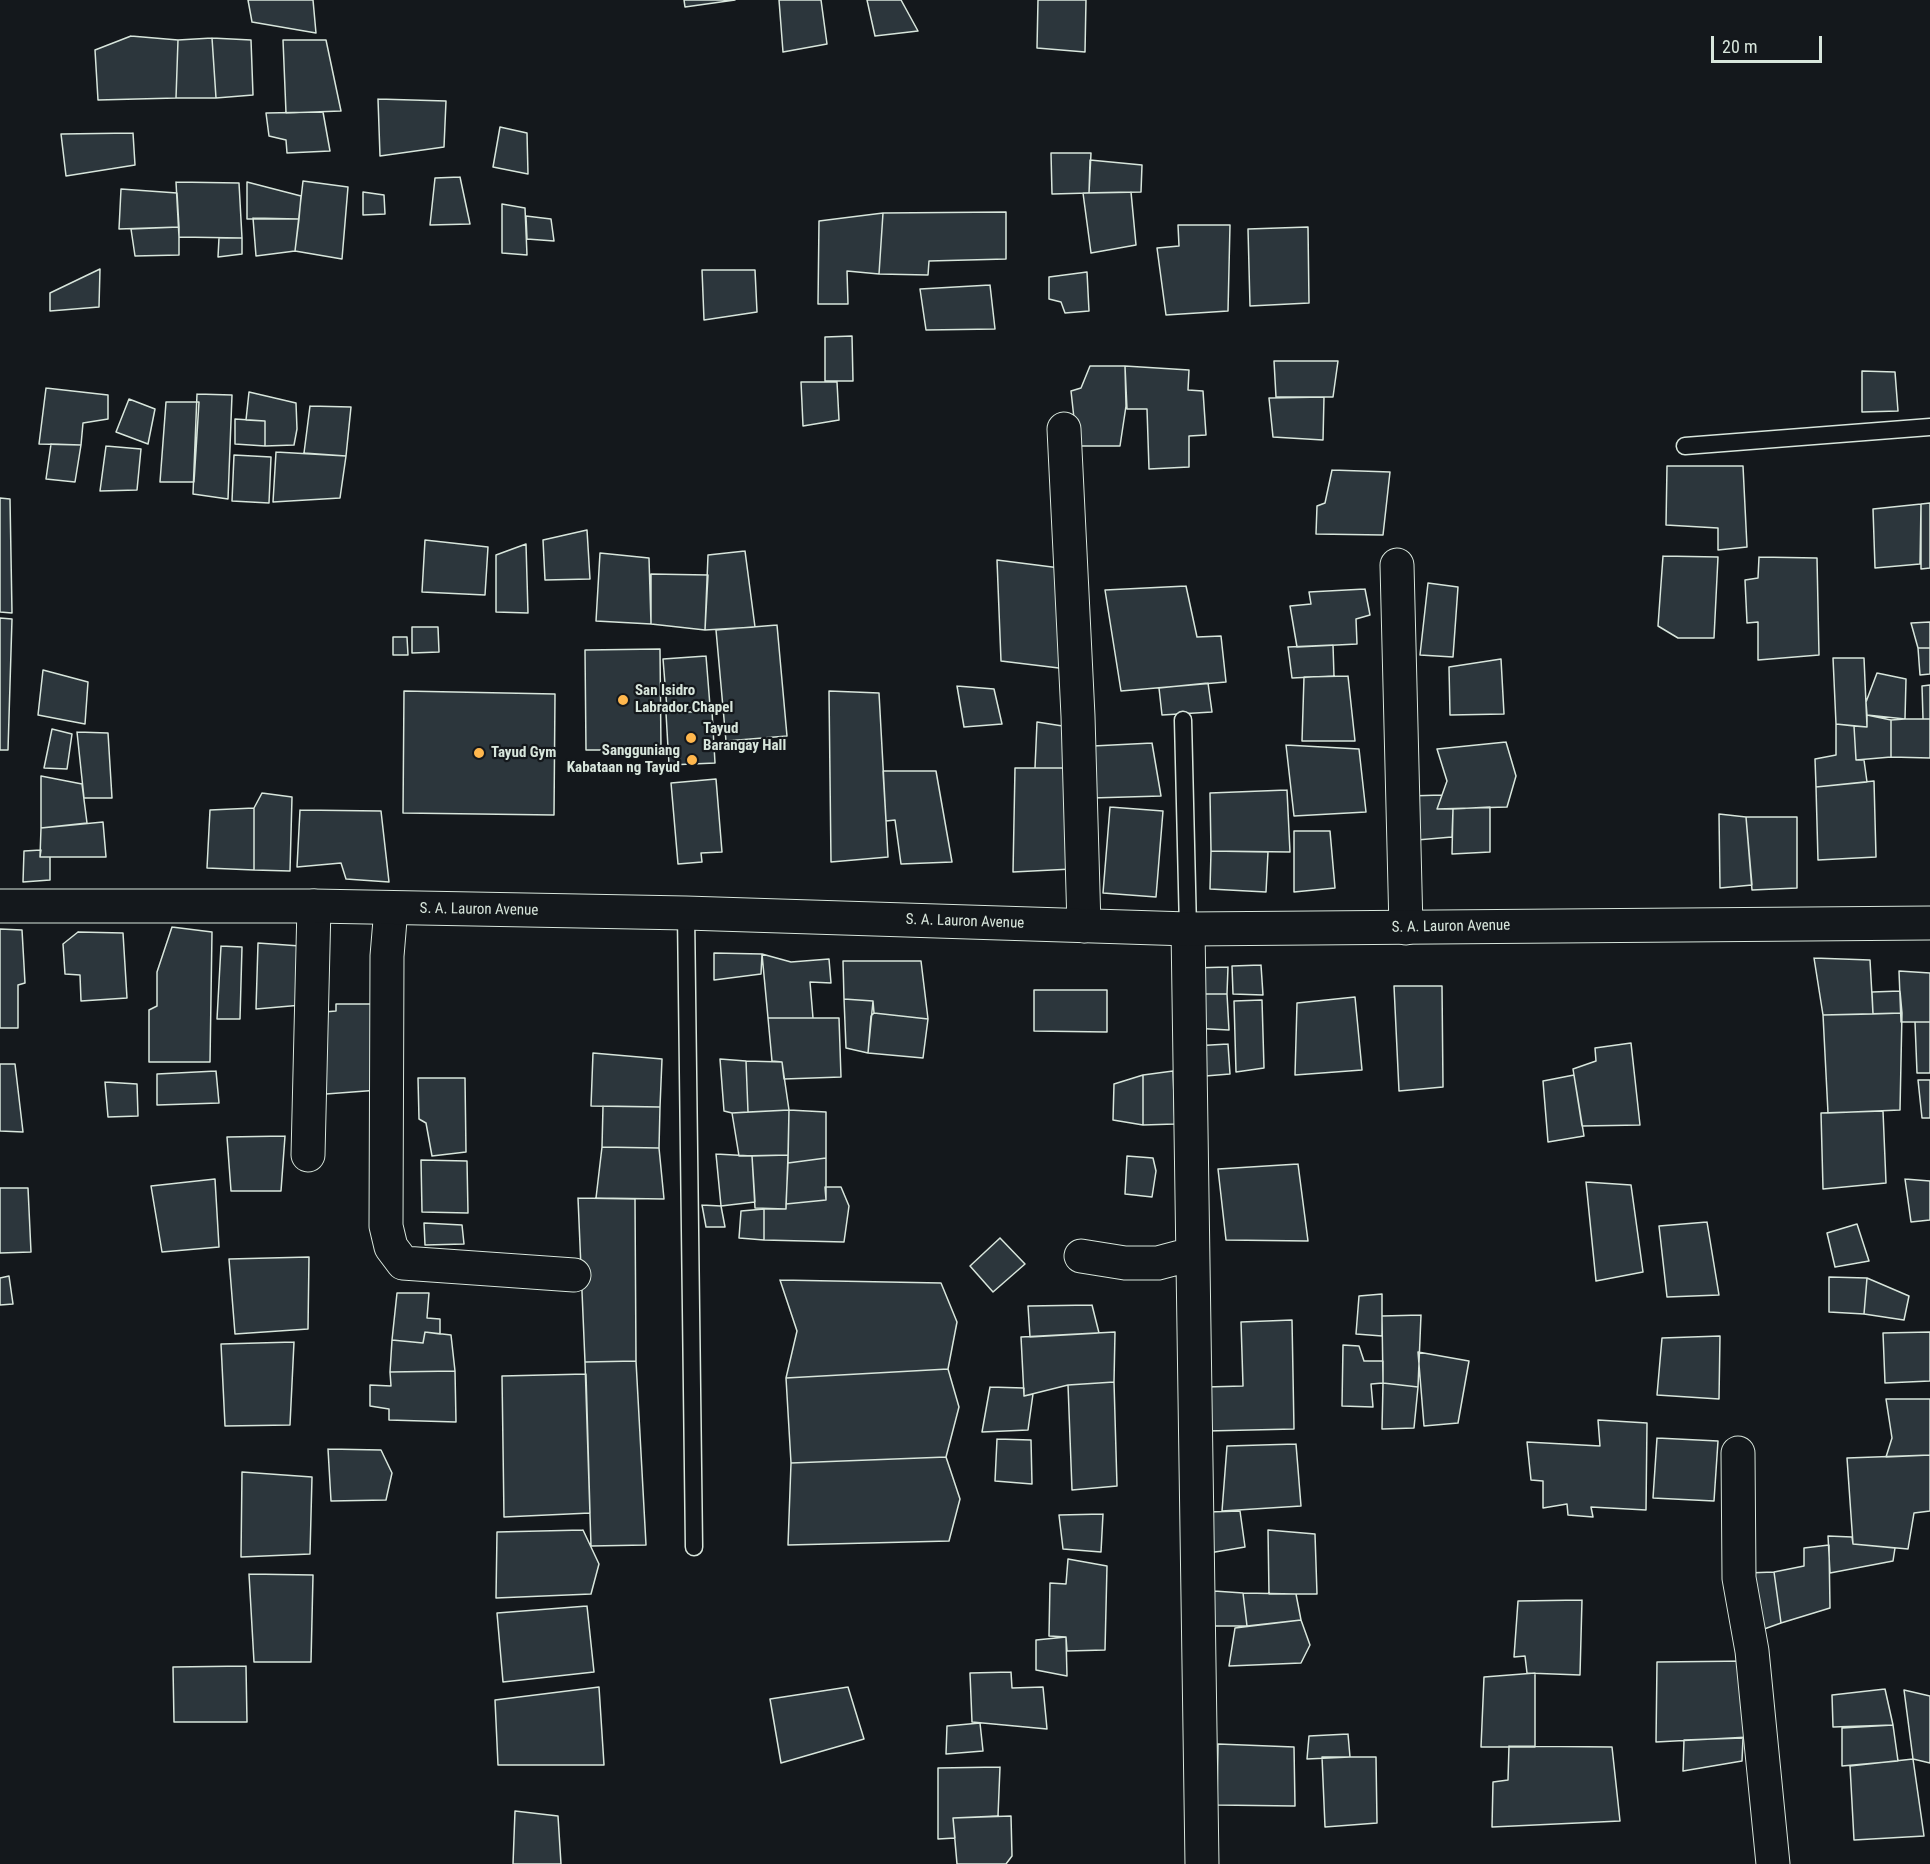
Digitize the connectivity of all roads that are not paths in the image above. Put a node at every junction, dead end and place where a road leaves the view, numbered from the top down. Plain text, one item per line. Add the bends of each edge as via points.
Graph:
1 (1930, 427) edge
2 (1064, 429) dead end
3 (1685, 446) dead end
4 (1397, 565) dead end
5 (1184, 720) dead end
6 (0, 906) edge
7 (314, 906) junction
8 (391, 908) junction
9 (686, 913) junction
10 (1930, 923) edge
11 (1084, 926) junction
12 (1406, 928) junction
13 (1188, 929) junction
14 (308, 1155) dead end
15 (1192, 1254) junction
16 (1081, 1256) dead end
17 (574, 1275) dead end
18 (1738, 1453) dead end
19 (694, 1547) dead end
20 (1202, 1864) edge
21 (1773, 1864) edge

1 - 3 lane
2 - 11 main road
4 - 12 main road
5 - 13 lane
6 - 7 main road, S. A. Lauron Avenue
7 - 8 main road, S. A. Lauron Avenue
7 - 14 main road
8 - 9 main road, S. A. Lauron Avenue
8 - 17 main road via 387,956 386,1226 391,1247 403,1263
9 - 11 main road, S. A. Lauron Avenue
9 - 19 lane
10 - 12 main road, S. A. Lauron Avenue
11 - 13 main road, S. A. Lauron Avenue
12 - 13 main road, S. A. Lauron Avenue
13 - 15 main road
15 - 16 main road via 1158,1263
15 - 20 main road
18 - 21 main road via 1739,1578 1752,1651

